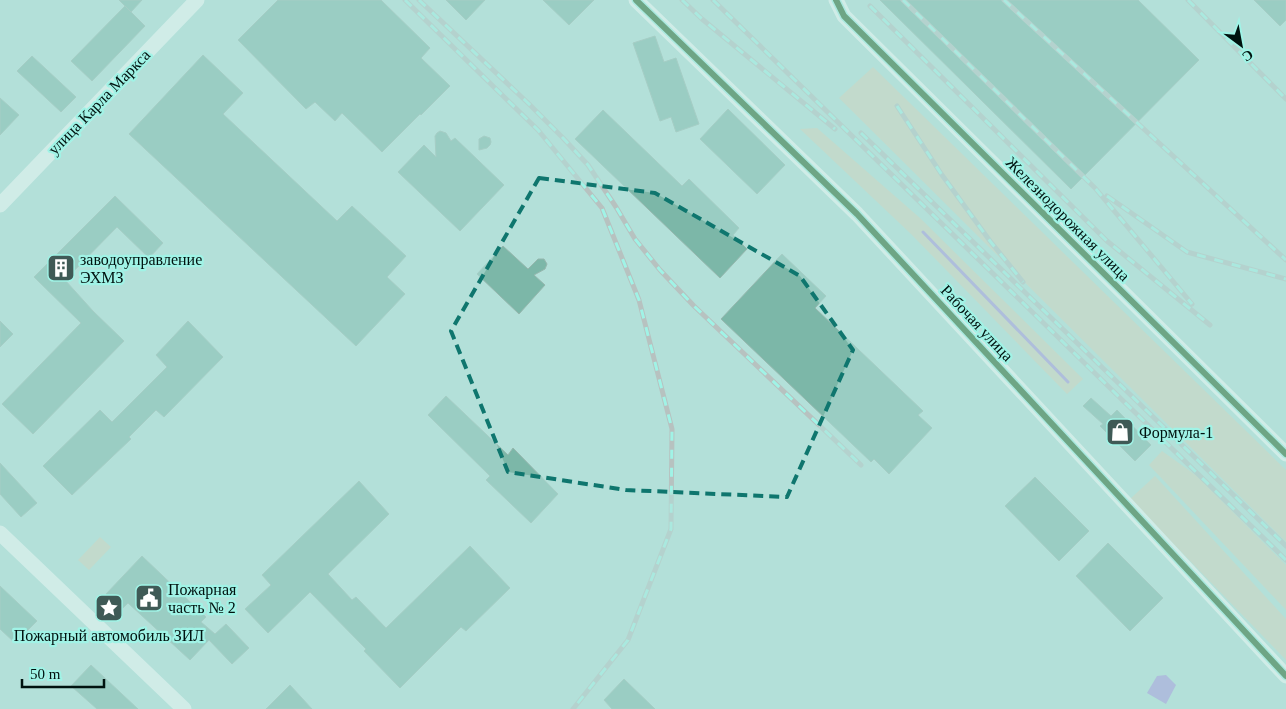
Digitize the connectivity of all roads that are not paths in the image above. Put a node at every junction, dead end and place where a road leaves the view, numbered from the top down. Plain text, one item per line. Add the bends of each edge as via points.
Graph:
1 (197, 0) edge
2 (636, 0) edge
3 (836, 0) edge
4 (0, 205) edge
5 (1286, 454) edge
6 (0, 533) edge
7 (1286, 676) edge
8 (184, 709) edge

1 - 4 street, улица Карла Маркса
2 - 7 street, Рабочая улица via 857,214
3 - 5 street, Железнодорожная улица via 844,16
6 - 8 street

